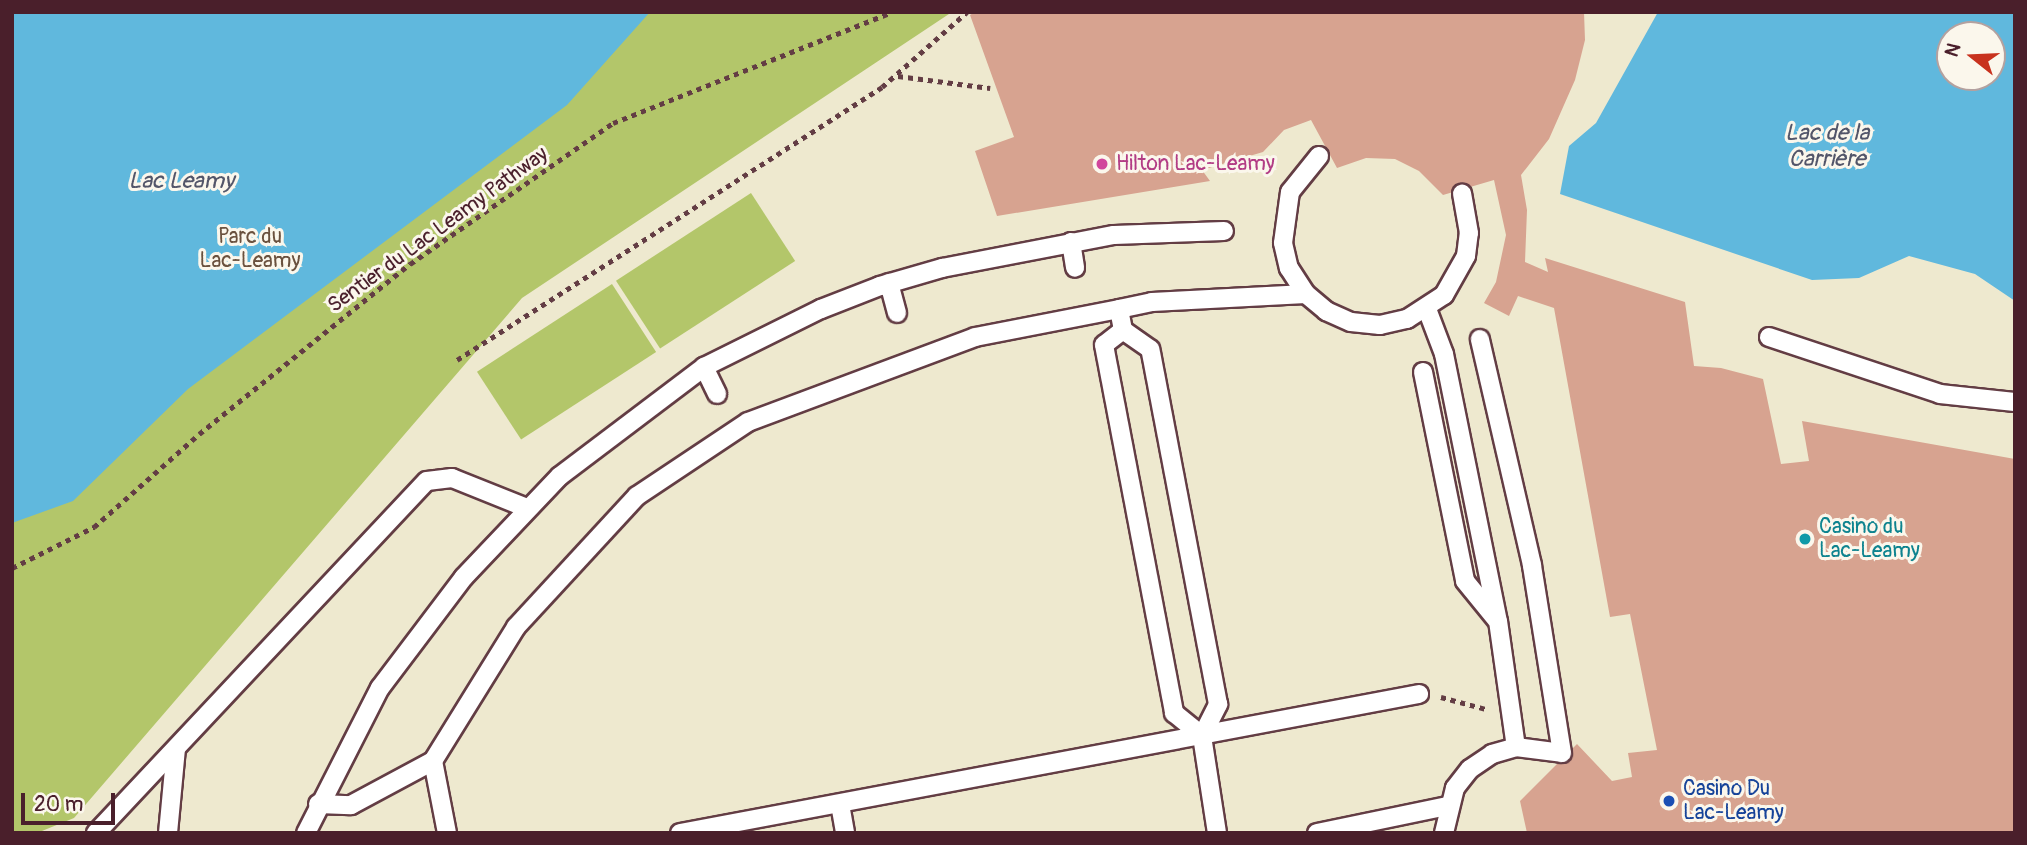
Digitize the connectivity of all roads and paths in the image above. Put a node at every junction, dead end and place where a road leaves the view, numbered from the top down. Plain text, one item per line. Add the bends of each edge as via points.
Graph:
1 (891, 12) edge
2 (967, 12) edge
3 (897, 75) junction
4 (990, 88) dead end
5 (1319, 156) dead end
6 (1462, 194) dead end
7 (1224, 231) dead end
8 (1071, 242) junction
9 (1075, 268) dead end
10 (890, 283) junction
11 (1306, 293) junction
12 (1119, 309) junction
13 (1427, 309) junction
14 (897, 313) dead end
15 (1123, 330) junction
16 (1769, 337) dead end
17 (1480, 339) dead end
18 (457, 360) dead end
19 (704, 367) junction
20 (1423, 372) dead end
21 (717, 394) dead end
22 (2015, 402) edge
23 (527, 508) junction
24 (12, 568) edge
25 (1498, 621) junction
26 (1419, 694) dead end
27 (1458, 699) dead end
28 (1486, 709) dead end
29 (1202, 736) junction
30 (1516, 747) junction
31 (176, 748) junction
32 (433, 761) junction
33 (318, 804) junction
34 (840, 804) junction
35 (1447, 806) junction
36 (96, 833) edge
37 (168, 833) edge
38 (306, 833) edge
39 (447, 833) edge
40 (680, 833) edge
41 (845, 833) edge
42 (1217, 833) edge
43 (1317, 833) edge
44 (1444, 833) edge

1 - 24 path, Sentier du Lac Leamy Pathway via 613,123 410,264 199,433 94,527
2 - 3 path
3 - 4 path
3 - 18 path
5 - 11 lane via 1290,192 1283,214 1289,268
6 - 13 lane via 1469,233 1466,256 1457,278
7 - 8 lane
8 - 9 lane
8 - 10 lane
10 - 14 lane
10 - 19 lane via 821,309
11 - 12 lane via 1152,302
11 - 13 lane via 1326,311 1380,325
12 - 15 lane
12 - 32 lane via 975,337 734,431 637,496 516,627
13 - 25 lane via 1444,354
15 - 29 lane via 1150,349 1218,704
15 - 29 lane via 1104,345 1174,713
16 - 22 lane via 1940,394
17 - 30 lane via 1532,565 1562,753
19 - 21 lane
19 - 23 lane via 603,440
20 - 25 lane via 1465,581
23 - 31 lane via 452,478 428,481
23 - 33 lane via 417,635 380,688
25 - 30 lane
26 - 29 lane
27 - 28 path
29 - 34 lane
29 - 42 lane
30 - 35 lane via 1492,754 1470,769
31 - 36 lane
31 - 37 lane
32 - 33 lane via 351,806
32 - 39 lane
33 - 38 lane
34 - 40 lane
34 - 41 lane
35 - 43 lane
35 - 44 lane

